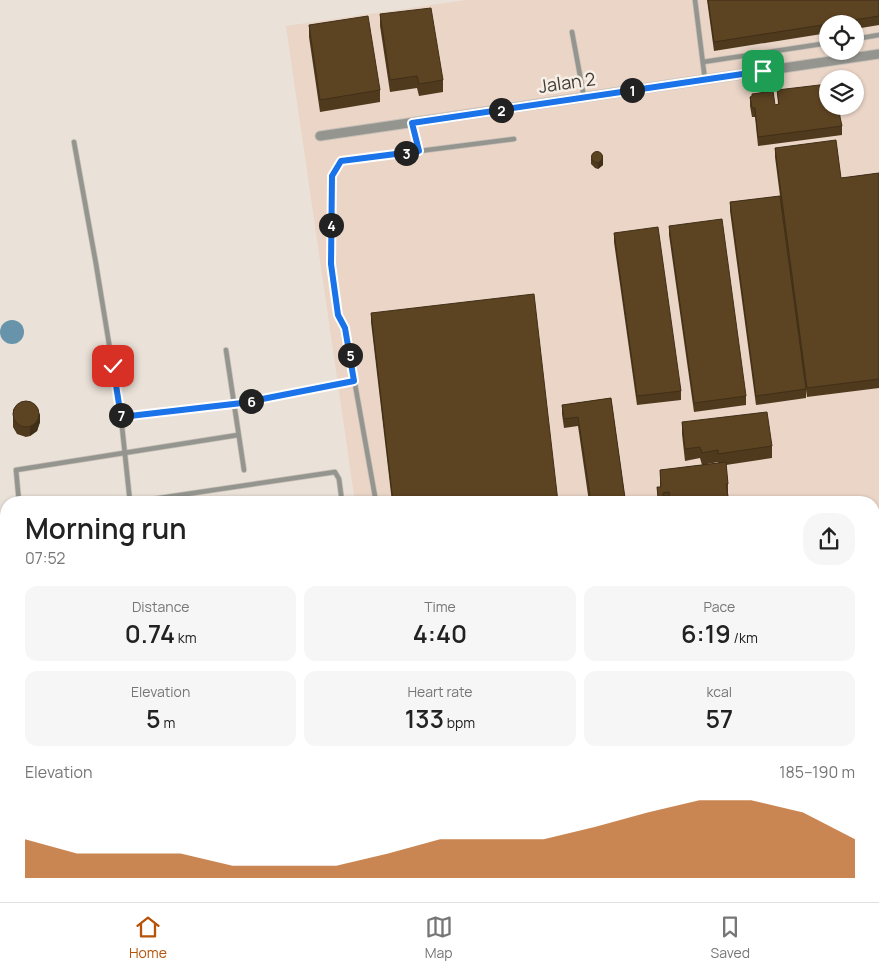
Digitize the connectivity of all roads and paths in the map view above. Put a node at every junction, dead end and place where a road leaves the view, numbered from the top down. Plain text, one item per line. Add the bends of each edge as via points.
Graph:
1 (695, 0) edge
2 (572, 32) dead end
3 (879, 35) edge
4 (864, 38) edge
5 (819, 44) edge
6 (879, 54) edge
7 (703, 62) junction
8 (705, 80) junction
9 (584, 98) junction
10 (412, 123) junction
11 (320, 136) dead end
12 (514, 139) dead end
13 (74, 142) dead end
14 (419, 151) junction
15 (226, 350) dead end
16 (354, 381) junction
17 (233, 404) junction
18 (121, 417) junction
19 (238, 435) junction
20 (125, 453) junction
21 (244, 470) dead end
22 (18, 496) edge
23 (131, 496) edge
24 (173, 496) edge
25 (341, 496) edge
26 (375, 496) edge

1 - 7 lane
2 - 9 lane
3 - 4 lane
5 - 7 lane
6 - 8 street, Jalan 2
7 - 8 lane
8 - 9 street, Jalan 2
9 - 10 street, Jalan 2
10 - 11 street, Jalan 2
10 - 14 lane
12 - 14 lane
13 - 18 lane
14 - 16 lane via 341,161 332,176 331,264 338,315 345,328
15 - 17 lane
16 - 17 lane
16 - 26 lane
17 - 18 lane
17 - 19 lane
18 - 20 lane
19 - 20 lane
19 - 21 lane
20 - 22 lane via 16,470
20 - 23 lane
24 - 25 lane via 335,472

